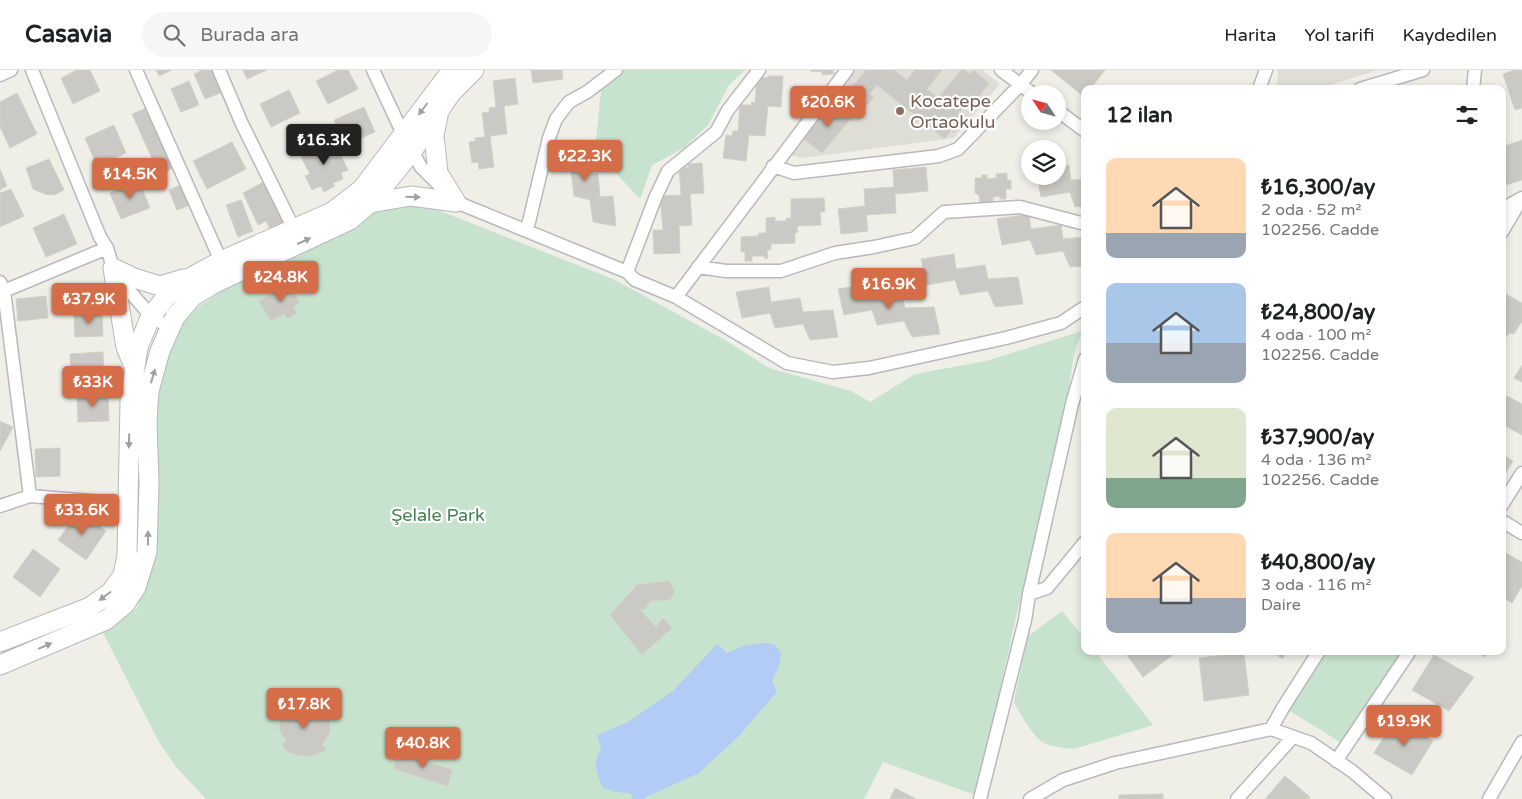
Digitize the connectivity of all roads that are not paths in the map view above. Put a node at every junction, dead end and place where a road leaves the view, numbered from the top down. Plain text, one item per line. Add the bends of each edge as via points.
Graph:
1 (11, 70) edge
2 (32, 70) edge
3 (136, 70) edge
4 (219, 70) edge
5 (373, 70) edge
6 (452, 70) edge
7 (474, 70) edge
8 (616, 70) edge
9 (759, 70) edge
10 (847, 70) edge
11 (1001, 70) edge
12 (1032, 70) edge
13 (1266, 70) edge
14 (1423, 70) edge
15 (1475, 70) edge
16 (0, 75) edge
17 (1020, 85) junction
18 (1260, 85) edge
19 (1373, 85) edge
20 (1473, 85) edge
21 (439, 111) junction
22 (1066, 117) edge
23 (1081, 128) edge
24 (408, 142) junction
25 (773, 166) junction
26 (1522, 198) edge
27 (456, 202) junction
28 (370, 203) junction
29 (1506, 207) edge
30 (1081, 223) edge
31 (1506, 225) edge
32 (294, 229) junction
33 (527, 230) junction
34 (107, 248) junction
35 (222, 261) junction
36 (698, 267) junction
37 (113, 268) junction
38 (627, 272) junction
39 (193, 276) junction
40 (2, 287) edge
41 (676, 297) junction
42 (1081, 310) edge
43 (151, 316) junction
44 (170, 328) junction
45 (135, 369) junction
46 (1081, 373) edge
47 (1522, 473) edge
48 (30, 496) junction
49 (1506, 499) edge
50 (128, 504) junction
51 (0, 506) edge
52 (1506, 523) edge
53 (1522, 533) edge
54 (1081, 547) edge
55 (1029, 594) junction
56 (0, 642) edge
57 (1316, 655) edge
58 (1407, 655) edge
59 (0, 665) edge
60 (1271, 729) junction
61 (1293, 737) junction
62 (1522, 742) edge
63 (1336, 761) junction
64 (980, 799) edge
65 (1030, 799) edge
66 (1237, 799) edge
67 (1385, 799) edge
68 (1489, 799) edge

1 - 16 street
2 - 34 street
3 - 35 street
4 - 32 street
5 - 24 street
6 -> 24 street
7 - 21 street via 451,93
8 - 33 street via 569,102 556,120
9 - 38 street via 728,110 716,132 668,172
10 - 25 street
11 - 17 street
12 - 17 street
13 - 18 street
14 - 19 street
15 - 20 street
17 - 25 street via 958,149 939,156 794,172
21 - 24 street
21 - 27 street via 434,135 438,173
22 - 23 street
24 - 27 street via 422,167
24 - 28 street
24 - 32 street via 362,189 332,212
25 - 36 street
26 - 29 street
26 - 31 street
28 -> 27 street via 411,196
27 - 33 street
44 -> 28 street via 193,296 350,220
30 - 36 street via 1020,207 944,212 915,238 835,253 780,270 726,271
32 - 35 street
33 - 38 street
34 - 37 street
34 - 40 street
35 - 39 street
36 - 41 street
37 - 39 street via 160,286
37 - 43 street
37 - 45 street via 126,346
38 - 41 street via 635,280
39 - 43 street via 167,296
40 - 48 street
41 - 42 street via 787,363 833,372 869,368 1006,338 1061,324
43 - 44 street
43 - 45 street via 138,347
59 -> 44 street via 106,620 126,604 136,587 147,552 149,392
45 -> 50 street via 130,400
46 - 55 street
47 - 49 street
48 - 50 street
48 - 51 street
50 -> 56 street via 127,555 123,575 111,592 90,607
52 - 53 street
54 - 55 street via 1047,588
55 - 64 street
57 - 60 street
58 - 63 street
60 - 61 street
60 - 65 street via 1115,763 1063,780
61 - 63 street via 1311,743
61 - 66 street
62 - 68 street
63 - 67 street

